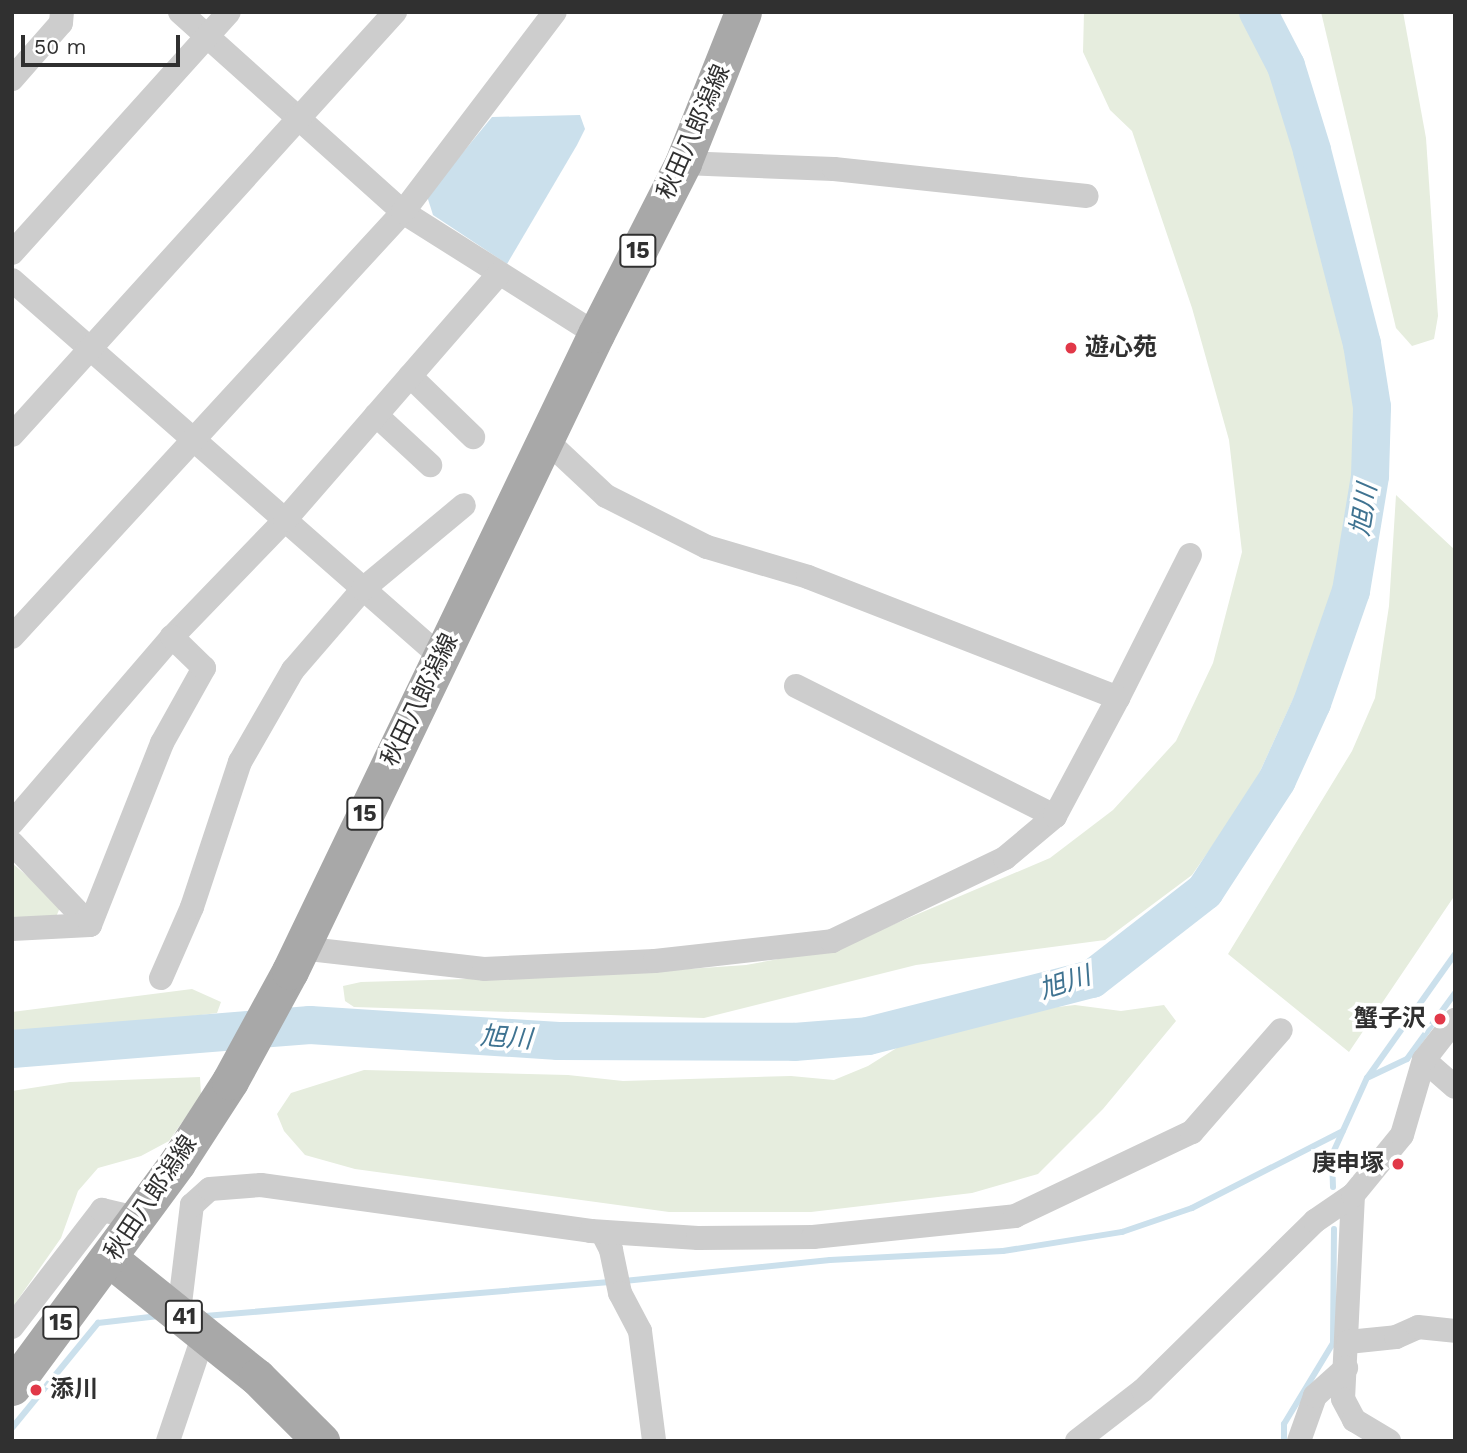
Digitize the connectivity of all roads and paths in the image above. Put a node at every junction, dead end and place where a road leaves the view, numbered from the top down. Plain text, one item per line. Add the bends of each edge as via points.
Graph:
1 (62, 12) edge
2 (180, 12) edge
3 (229, 12) edge
4 (395, 12) edge
5 (555, 12) edge
6 (743, 12) edge
7 (206, 37) junction
8 (12, 79) edge
9 (299, 119) junction
10 (683, 163) junction
11 (1087, 196) dead end
12 (403, 212) junction
13 (12, 253) edge
14 (498, 275) junction
15 (12, 280) edge
16 (596, 334) junction
17 (88, 350) junction
18 (410, 376) junction
19 (376, 415) junction
20 (12, 435) edge
21 (473, 437) dead end
22 (545, 439) junction
23 (194, 441) junction
24 (430, 465) dead end
25 (464, 505) dead end
26 (285, 520) junction
27 (1190, 555) dead end
28 (363, 589) junction
29 (172, 637) junction
30 (12, 638) edge
31 (441, 657) junction
32 (796, 686) dead end
33 (1118, 698) junction
34 (1055, 816) junction
35 (12, 823) edge
36 (12, 843) edge
37 (90, 925) junction
38 (12, 929) edge
39 (295, 959) junction
40 (161, 978) dead end
41 (1455, 1020) edge
42 (1281, 1030) dead end
43 (1424, 1060) junction
44 (1455, 1087) edge
45 (1353, 1195) junction
46 (138, 1218) junction
47 (602, 1232) junction
48 (110, 1259) junction
49 (192, 1323) junction
50 (12, 1327) edge
51 (1455, 1331) edge
52 (1348, 1342) junction
53 (1346, 1368) junction
54 (12, 1387) edge
55 (168, 1441) edge
56 (321, 1441) edge
57 (654, 1441) edge
58 (1077, 1441) edge
59 (1299, 1441) edge
60 (1389, 1441) edge

1 - 8 street via 61,23
2 - 7 street
3 - 7 street
4 - 9 street
5 - 12 street
6 - 10 main road, 秋田八郎潟線 / 15
7 - 9 street
7 - 13 street
9 - 12 street
9 - 17 street
10 - 11 street via 834,169
10 - 16 main road, 秋田八郎潟線 / 15
12 - 14 street
12 - 23 street
14 - 16 street
14 - 18 street
15 - 17 street
16 - 22 main road, 秋田八郎潟線 / 15
17 - 20 street
17 - 23 street
18 - 19 street
18 - 21 street
19 - 24 street
19 - 26 street
22 - 31 main road, 秋田八郎潟線 / 15
22 - 33 street via 606,496 707,547 808,577
23 - 26 street
23 - 30 street
25 - 28 street
26 - 28 street
26 - 29 street
27 - 33 street
28 - 31 street
28 - 40 street via 293,670 240,762 192,907
29 - 35 street
29 - 37 street via 204,668 162,743
31 - 39 main road, 秋田八郎潟線 / 15
32 - 34 street
33 - 34 street
34 - 39 street via 1005,858 832,941 655,961 484,969
36 - 37 street
37 - 38 street
39 - 46 main road, 秋田八郎潟線 / 15 via 230,1081
41 - 43 street
42 - 47 street via 1192,1132 1015,1216 813,1237 698,1238
43 - 44 street
43 - 45 street via 1402,1135
45 - 52 street
45 - 58 street via 1315,1221 1143,1390
46 - 48 main road, 秋田八郎潟線 / 15
46 - 50 street via 102,1210
47 - 49 street via 261,1185 210,1189 192,1205
47 - 57 street via 618,1284 640,1331
48 - 49 main road, 41
48 - 54 main road, 秋田八郎潟線 / 15
49 - 55 street
49 - 56 main road, 41 via 257,1377
51 - 52 street via 1418,1327 1396,1337
52 - 53 street
53 - 59 street via 1315,1396
53 - 60 street via 1343,1399 1354,1420

